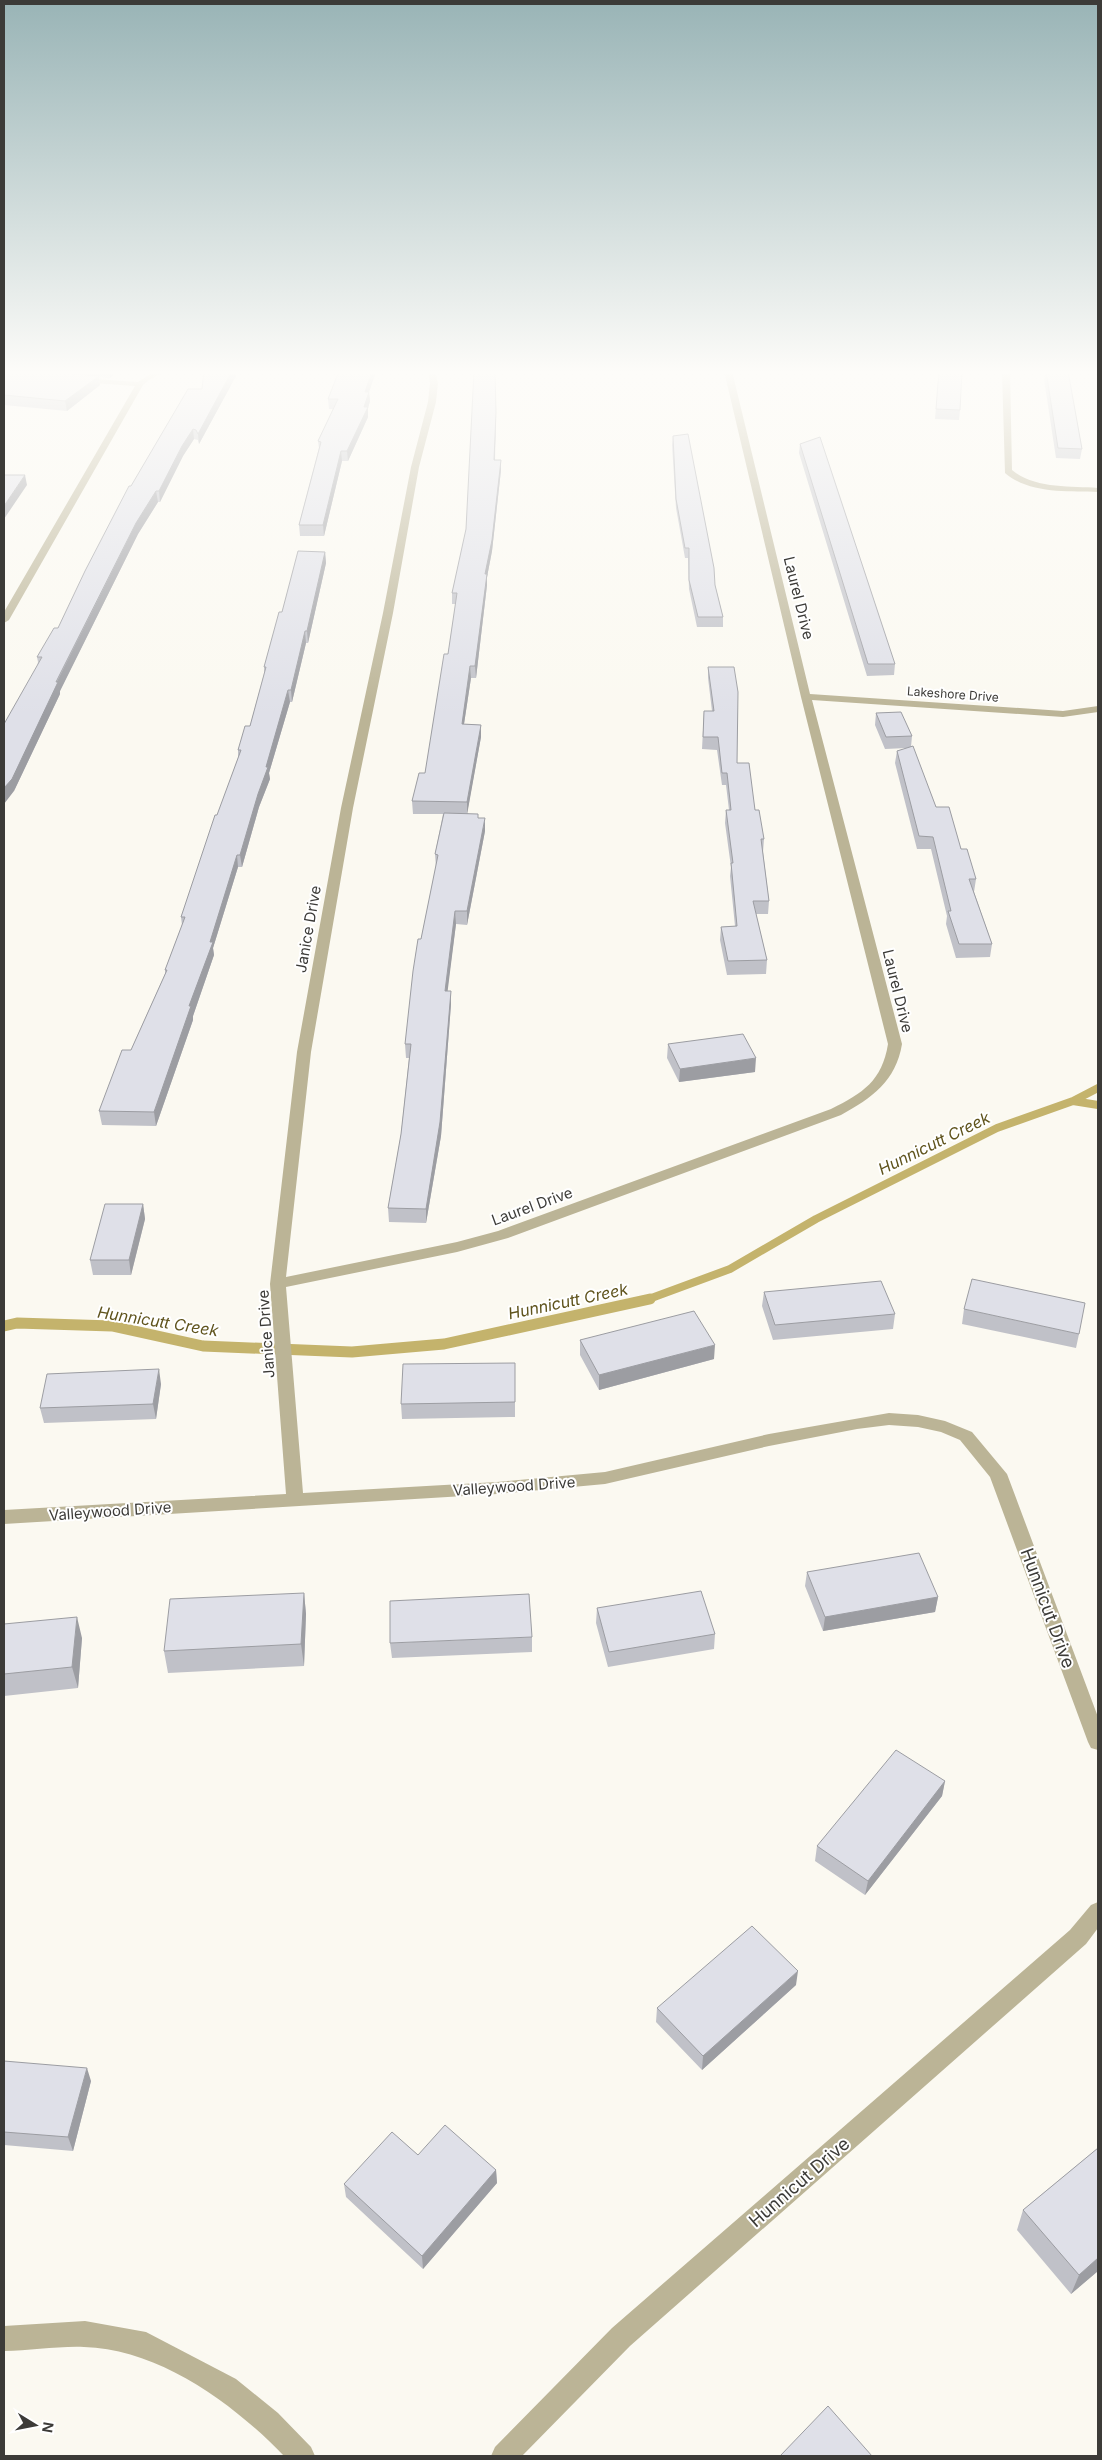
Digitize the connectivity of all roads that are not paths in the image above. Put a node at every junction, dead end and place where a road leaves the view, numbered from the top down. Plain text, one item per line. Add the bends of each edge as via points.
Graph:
1 (81, 486) edge
2 (412, 486) edge
3 (755, 486) edge
4 (1058, 486) edge
5 (1098, 490) edge
6 (4, 620) edge
7 (806, 697) junction
8 (1098, 709) edge
9 (278, 1284) junction
10 (998, 1474) joint
11 (295, 1500) junction
12 (4, 1517) edge
13 (1098, 1742) edge
14 (1098, 1912) edge
15 (4, 2339) edge
16 (302, 2456) edge
17 (504, 2456) edge

1 - 6 street
2 - 9 street, Janice Drive via 313,994
3 - 7 street, Laurel Drive
4 - 5 street
7 - 8 street, Lakeshore Drive via 1049,713
7 - 9 street, Laurel Drive via 895,1044 888,1073 859,1100 836,1112 503,1235
9 - 11 street, Janice Drive
10 - 11 street, Valleywood Drive via 966,1436 918,1421 889,1420 769,1440 605,1478
10 - 13 street, Hunnicut Drive
11 - 12 street, Valleywood Drive
14 - 17 street, Hunnicut Drive via 1078,1937 621,2337
15 - 16 street via 86,2334 146,2345 227,2388 269,2422

